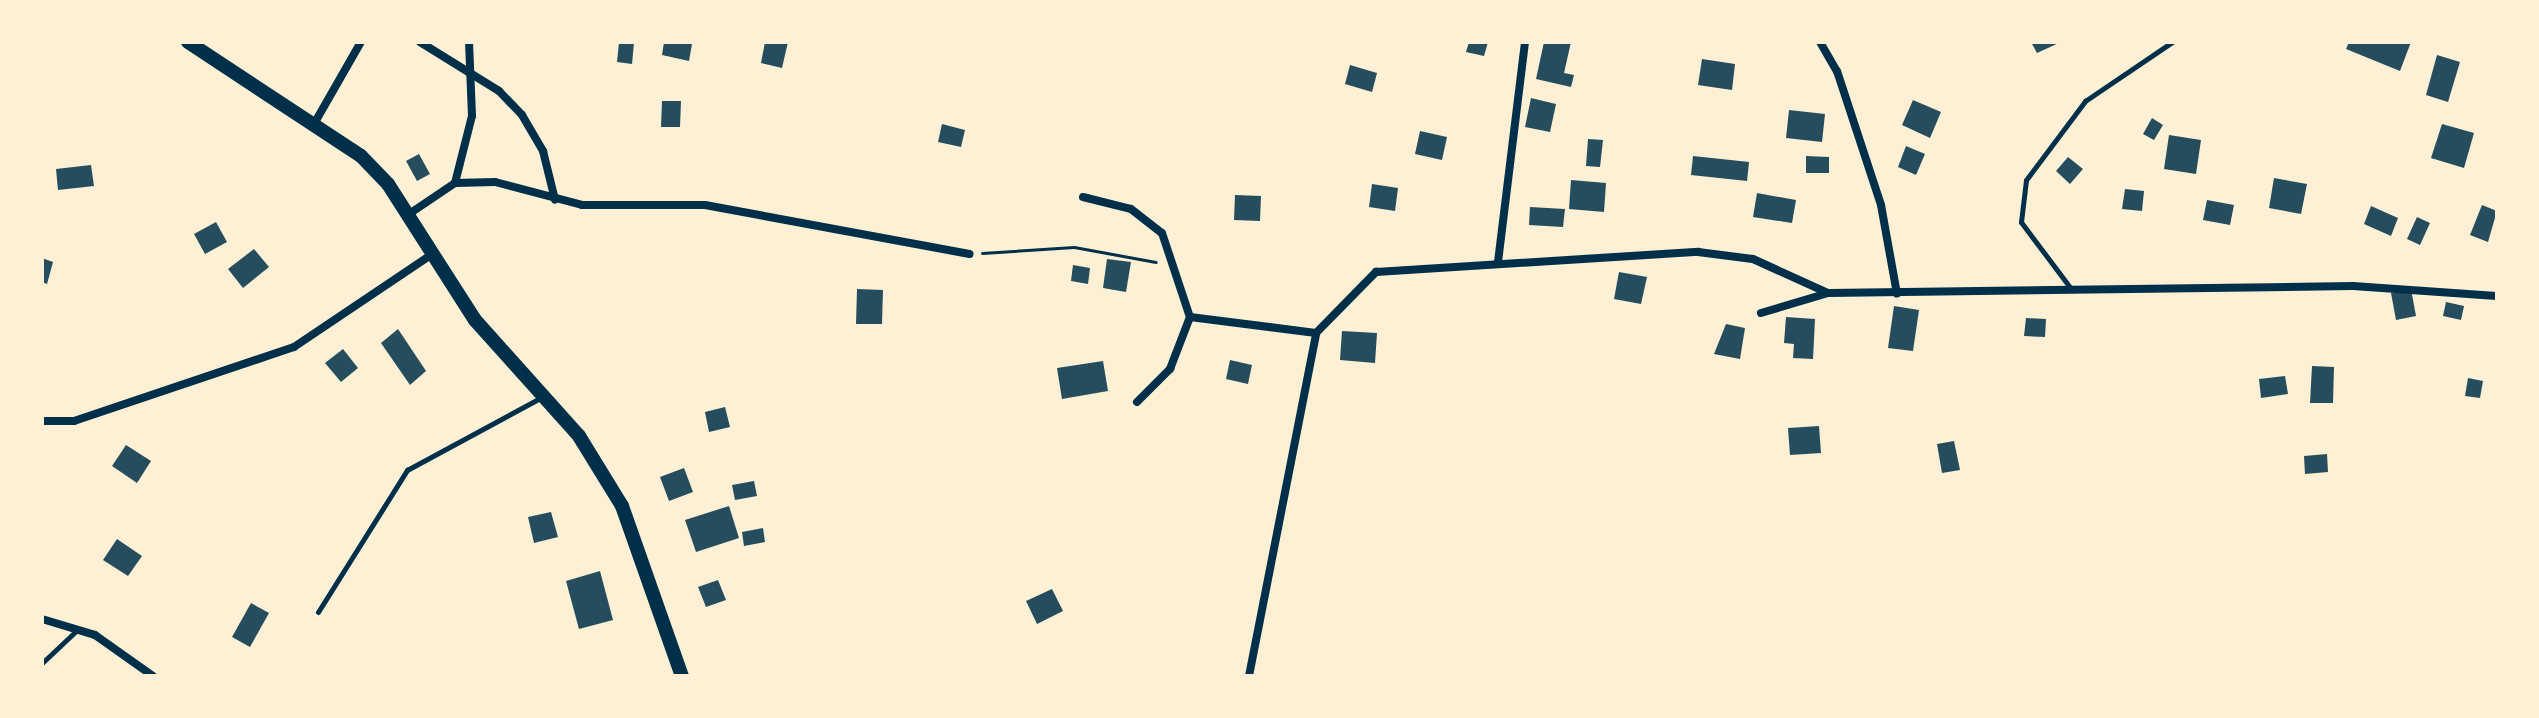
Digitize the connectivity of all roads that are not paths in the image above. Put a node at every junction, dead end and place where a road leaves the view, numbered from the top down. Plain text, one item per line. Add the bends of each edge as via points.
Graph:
1 (188, 42) edge
2 (361, 42) edge
3 (420, 42) edge
4 (469, 42) edge
5 (1525, 42) edge
6 (1820, 42) edge
7 (2172, 42) edge
8 (473, 73) junction
9 (314, 124) junction
10 (455, 183) junction
11 (1083, 197) dead end
12 (555, 200) junction
13 (409, 214) junction
14 (970, 254) road end
15 (431, 255) junction
16 (1498, 262) junction
17 (2073, 291) junction
18 (1828, 293) junction
19 (1897, 294) junction
20 (2497, 296) edge
21 (1761, 313) dead end
22 (1190, 317) junction
23 (1316, 333) junction
24 (543, 397) junction
25 (1137, 402) dead end
26 (42, 421) edge
27 (318, 612) dead end
28 (42, 619) edge
29 (76, 631) junction
30 (42, 663) edge
31 (153, 676) edge
32 (682, 676) edge
33 (1249, 676) edge

1 - 9 main road
2 - 9 street
3 - 8 street
4 - 8 street
5 - 16 street
6 - 19 street via 1837,71 1881,205
7 - 17 lane via 2085,101 2026,180 2021,222
8 - 10 street via 469,134
8 - 12 street via 534,133
9 - 13 main road via 361,156
10 - 12 street via 495,182
10 - 13 street
11 - 22 street via 1131,209 1162,233 1180,270
12 - 14 street via 705,205
13 - 15 main road
15 - 24 main road via 475,320
15 - 26 street via 294,347 74,421
16 - 18 street via 1698,252 1753,259
16 - 23 street via 1376,272
17 - 19 street
17 - 20 street via 2353,286
18 - 19 street
18 - 21 street
22 - 23 street
22 - 25 street via 1170,369
23 - 33 street
24 - 27 lane via 407,470
24 - 32 main road via 579,436 622,506
28 - 29 street
29 - 30 lane
29 - 31 street via 122,650

